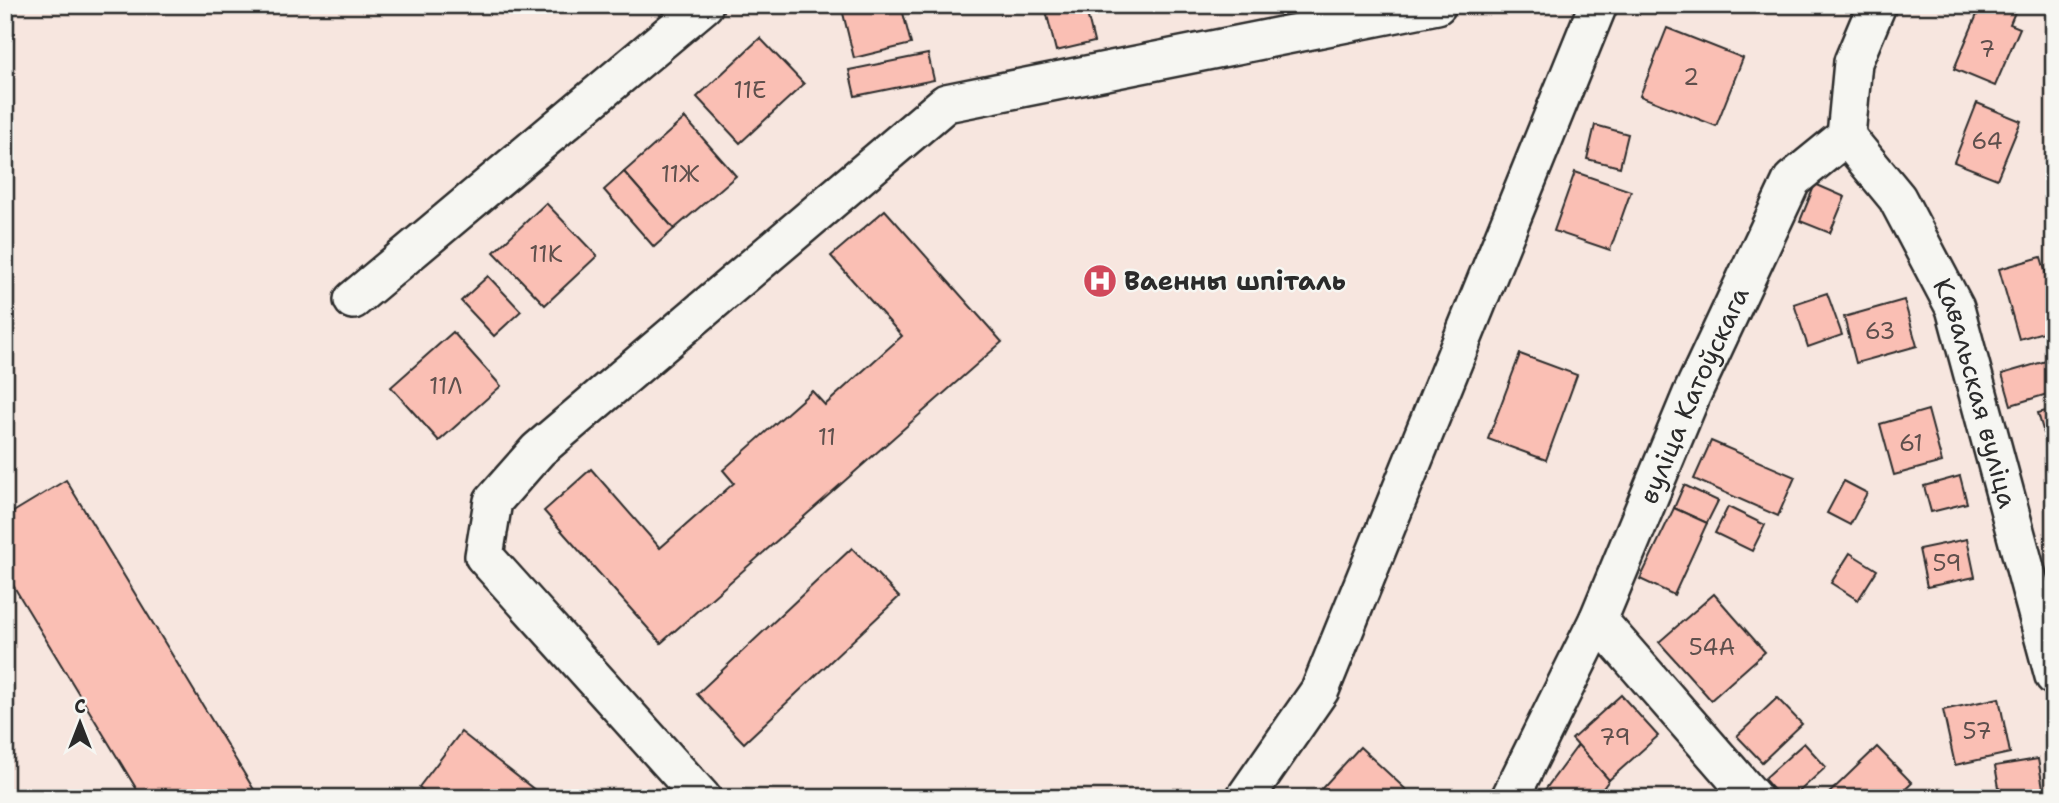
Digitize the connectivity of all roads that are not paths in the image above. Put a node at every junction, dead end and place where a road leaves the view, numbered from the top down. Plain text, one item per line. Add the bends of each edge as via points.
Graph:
1 (704, 5) edge
2 (1437, 5) edge
3 (1598, 5) edge
4 (1877, 5) edge
5 (1846, 136) junction
6 (353, 300) dead end
7 (1598, 620) junction
8 (2054, 676) edge
9 (702, 798) edge
10 (1245, 798) edge
11 (1510, 798) edge
12 (1753, 798) edge

1 - 6 street
2 - 9 street via 946,103 538,450 493,501 484,556
3 - 10 street via 1320,690
4 - 5 street via 1853,62
5 - 7 street, вуліца Катоўскага via 1792,180 1691,396
5 - 8 street, Кавальская вуліца via 1897,198 1955,308
7 - 11 street, вуліца Катоўскага
7 - 12 street

